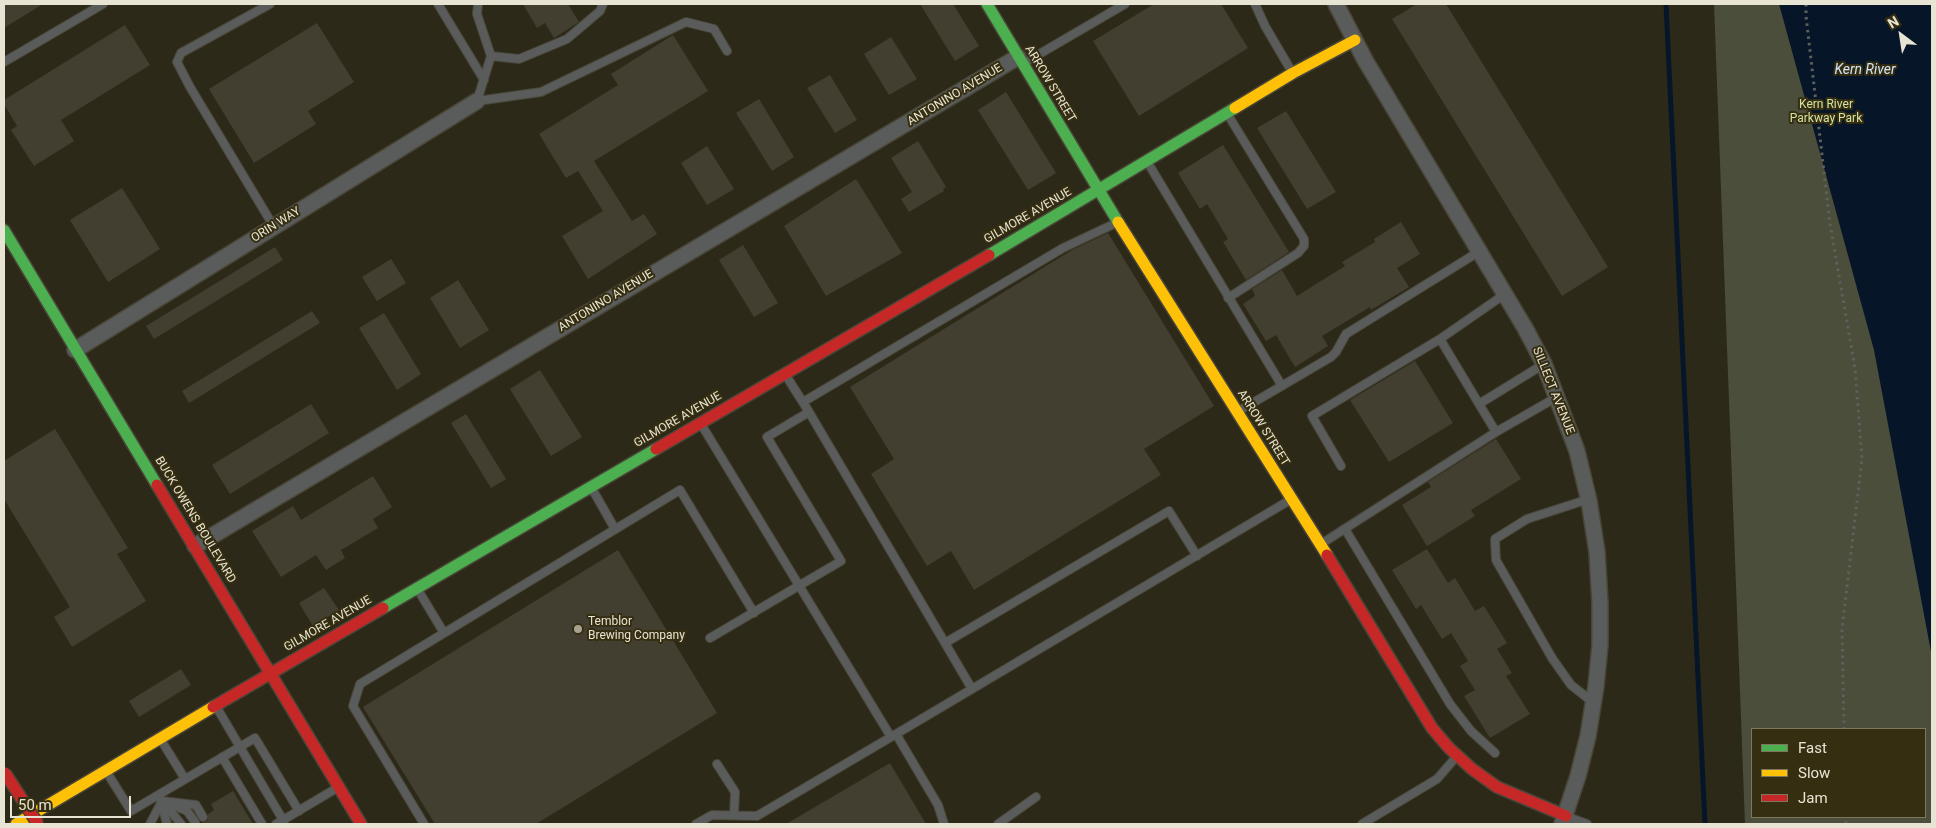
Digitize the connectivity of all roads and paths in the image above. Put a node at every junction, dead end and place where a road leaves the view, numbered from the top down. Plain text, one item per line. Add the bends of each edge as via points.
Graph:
1 (103, 4) edge
2 (270, 4) edge
3 (438, 4) edge
4 (478, 4) edge
5 (603, 4) edge
6 (987, 4) edge
7 (1125, 4) edge
8 (1255, 4) edge
9 (1336, 4) edge
10 (1806, 4) edge
11 (1355, 40) junction
12 (727, 51) dead end
13 (491, 56) junction
14 (1020, 61) junction
15 (4, 62) edge
16 (1293, 73) junction
17 (484, 80) junction
18 (477, 101) junction
19 (1227, 112) junction
20 (1147, 160) junction
21 (1098, 191) junction
22 (1118, 222) junction
23 (274, 227) junction
24 (4, 230) edge
25 (1480, 251) junction
26 (1505, 294) junction
27 (1228, 298) junction
28 (1440, 339) junction
29 (75, 350) junction
30 (1544, 364) junction
31 (785, 373) junction
32 (1282, 386) junction
33 (1557, 397) junction
34 (803, 402) junction
35 (1480, 404) junction
36 (809, 412) junction
37 (1237, 412) junction
38 (700, 422) junction
39 (1496, 432) junction
40 (1341, 466) dead end
41 (591, 486) junction
42 (1292, 499) junction
43 (1588, 499) junction
44 (615, 529) junction
45 (1345, 530) junction
46 (1320, 544) junction
47 (195, 546) junction
48 (1196, 556) junction
49 (799, 586) junction
50 (416, 588) junction
51 (754, 612) junction
52 (444, 633) junction
53 (710, 638) dead end
54 (944, 643) junction
55 (271, 672) junction
56 (972, 689) junction
57 (1594, 703) junction
58 (216, 706) junction
59 (1844, 728) edge
60 (893, 736) junction
61 (160, 739) junction
62 (240, 747) junction
63 (1495, 753) dead end
64 (1457, 756) junction
65 (222, 757) junction
66 (717, 764) dead end
67 (106, 771) junction
68 (5, 773) dead end
69 (185, 779) junction
70 (339, 787) junction
71 (160, 797) junction
72 (1036, 797) dead end
73 (298, 811) junction
74 (734, 815) junction
75 (757, 816) junction
76 (203, 817) dead end
77 (1564, 820) edge
78 (195, 822) dead end
79 (707, 822) edge
80 (281, 823) edge
81 (16, 824) edge
82 (38, 824) edge
83 (150, 824) edge
84 (155, 824) edge
85 (167, 824) edge
86 (181, 824) edge
87 (262, 824) edge
88 (361, 824) edge
89 (424, 824) edge
90 (696, 824) edge
91 (761, 824) edge
92 (944, 824) edge
93 (998, 824) edge
94 (1362, 824) edge
95 (1588, 824) edge

1 - 15 lane
2 - 23 lane via 181,53 176,62
3 - 17 lane
4 - 13 lane via 477,14
5 - 13 lane via 567,39 519,60
6 - 14 main road, ARROW STREET
7 - 14 lane
8 - 16 lane
9 - 11 street, SILLECT AVENUE
10 - 59 path via 1830,224 1855,368 1862,459 1842,629
11 - 16 main road, GILMORE AVENUE
11 - 25 street, SILLECT AVENUE
12 - 18 lane via 714,29 686,22 541,92
13 - 17 lane
14 - 21 main road, ARROW STREET
14 - 47 street, ANTONINO AVENUE
16 - 19 main road, GILMORE AVENUE
17 - 18 lane
18 - 23 street, ORIN WAY
19 - 20 main road, GILMORE AVENUE
19 - 27 lane via 1304,239 1304,246 1298,253
20 - 21 main road, GILMORE AVENUE
20 - 27 lane
21 - 22 main road, ARROW STREET
21 - 31 main road, GILMORE AVENUE
22 - 34 lane via 1063,248
22 - 37 main road, ARROW STREET
23 - 29 street, ORIN WAY
24 - 29 main road, BUCK OWENS BOULEVARD
25 - 26 street, SILLECT AVENUE
25 - 32 lane via 1346,334 1331,357
26 - 28 lane
26 - 30 street, SILLECT AVENUE
27 - 32 lane
28 - 35 lane
28 - 40 lane via 1312,416
29 - 47 main road, BUCK OWENS BOULEVARD
30 - 33 street, SILLECT AVENUE
30 - 35 lane
31 - 34 lane
31 - 38 main road, GILMORE AVENUE
32 - 37 lane
33 - 39 lane
33 - 43 street, SILLECT AVENUE via 1577,451
34 - 36 lane
35 - 39 lane
36 - 49 lane via 766,437 841,561
36 - 54 lane
37 - 42 main road, ARROW STREET
38 - 41 main road, GILMORE AVENUE
38 - 49 lane
39 - 45 lane
41 - 44 lane
41 - 50 main road, GILMORE AVENUE
42 - 46 main road, ARROW STREET
42 - 48 lane
43 - 57 street, SILLECT AVENUE via 1597,552 1600,603
43 - 57 lane via 1527,519 1495,538 1496,560 1552,658 1571,685
44 - 51 lane via 680,490
44 - 52 lane
45 - 46 lane
45 - 63 lane via 1450,704 1471,731
46 - 64 main road, ARROW STREET via 1421,711
47 - 55 main road, BUCK OWENS BOULEVARD
48 - 54 lane via 1169,511
48 - 56 lane
49 - 51 lane
49 - 60 lane
50 - 52 lane
50 - 55 main road, GILMORE AVENUE
51 - 53 lane
52 - 89 lane via 360,684 353,706
54 - 56 lane
55 - 58 main road, GILMORE AVENUE
55 - 70 main road, BUCK OWENS BOULEVARD
56 - 60 lane
57 - 77 street, SILLECT AVENUE
58 - 61 main road, GILMORE AVENUE
58 - 62 lane
60 - 75 lane
60 - 92 lane via 938,805
61 - 67 main road, GILMORE AVENUE
61 - 69 lane
62 - 65 lane
62 - 73 lane via 255,738
62 - 80 lane
64 - 77 main road, ARROW STREET via 1497,787
64 - 94 lane via 1437,779
65 - 69 lane
65 - 87 lane
66 - 74 lane via 735,792
67 - 71 lane via 131,811
67 - 81 main road, GILMORE AVENUE
68 - 82 main road, bridge
69 - 71 lane
70 - 73 lane
70 - 88 main road, BUCK OWENS BOULEVARD
71 - 76 lane via 196,805
71 - 78 lane via 187,811
71 - 83 lane
71 - 84 lane
71 - 85 lane
71 - 86 lane
72 - 93 lane
73 - 80 lane
74 - 75 lane
74 - 79 lane via 712,815
75 - 91 lane
77 - 95 lane
79 - 90 lane

